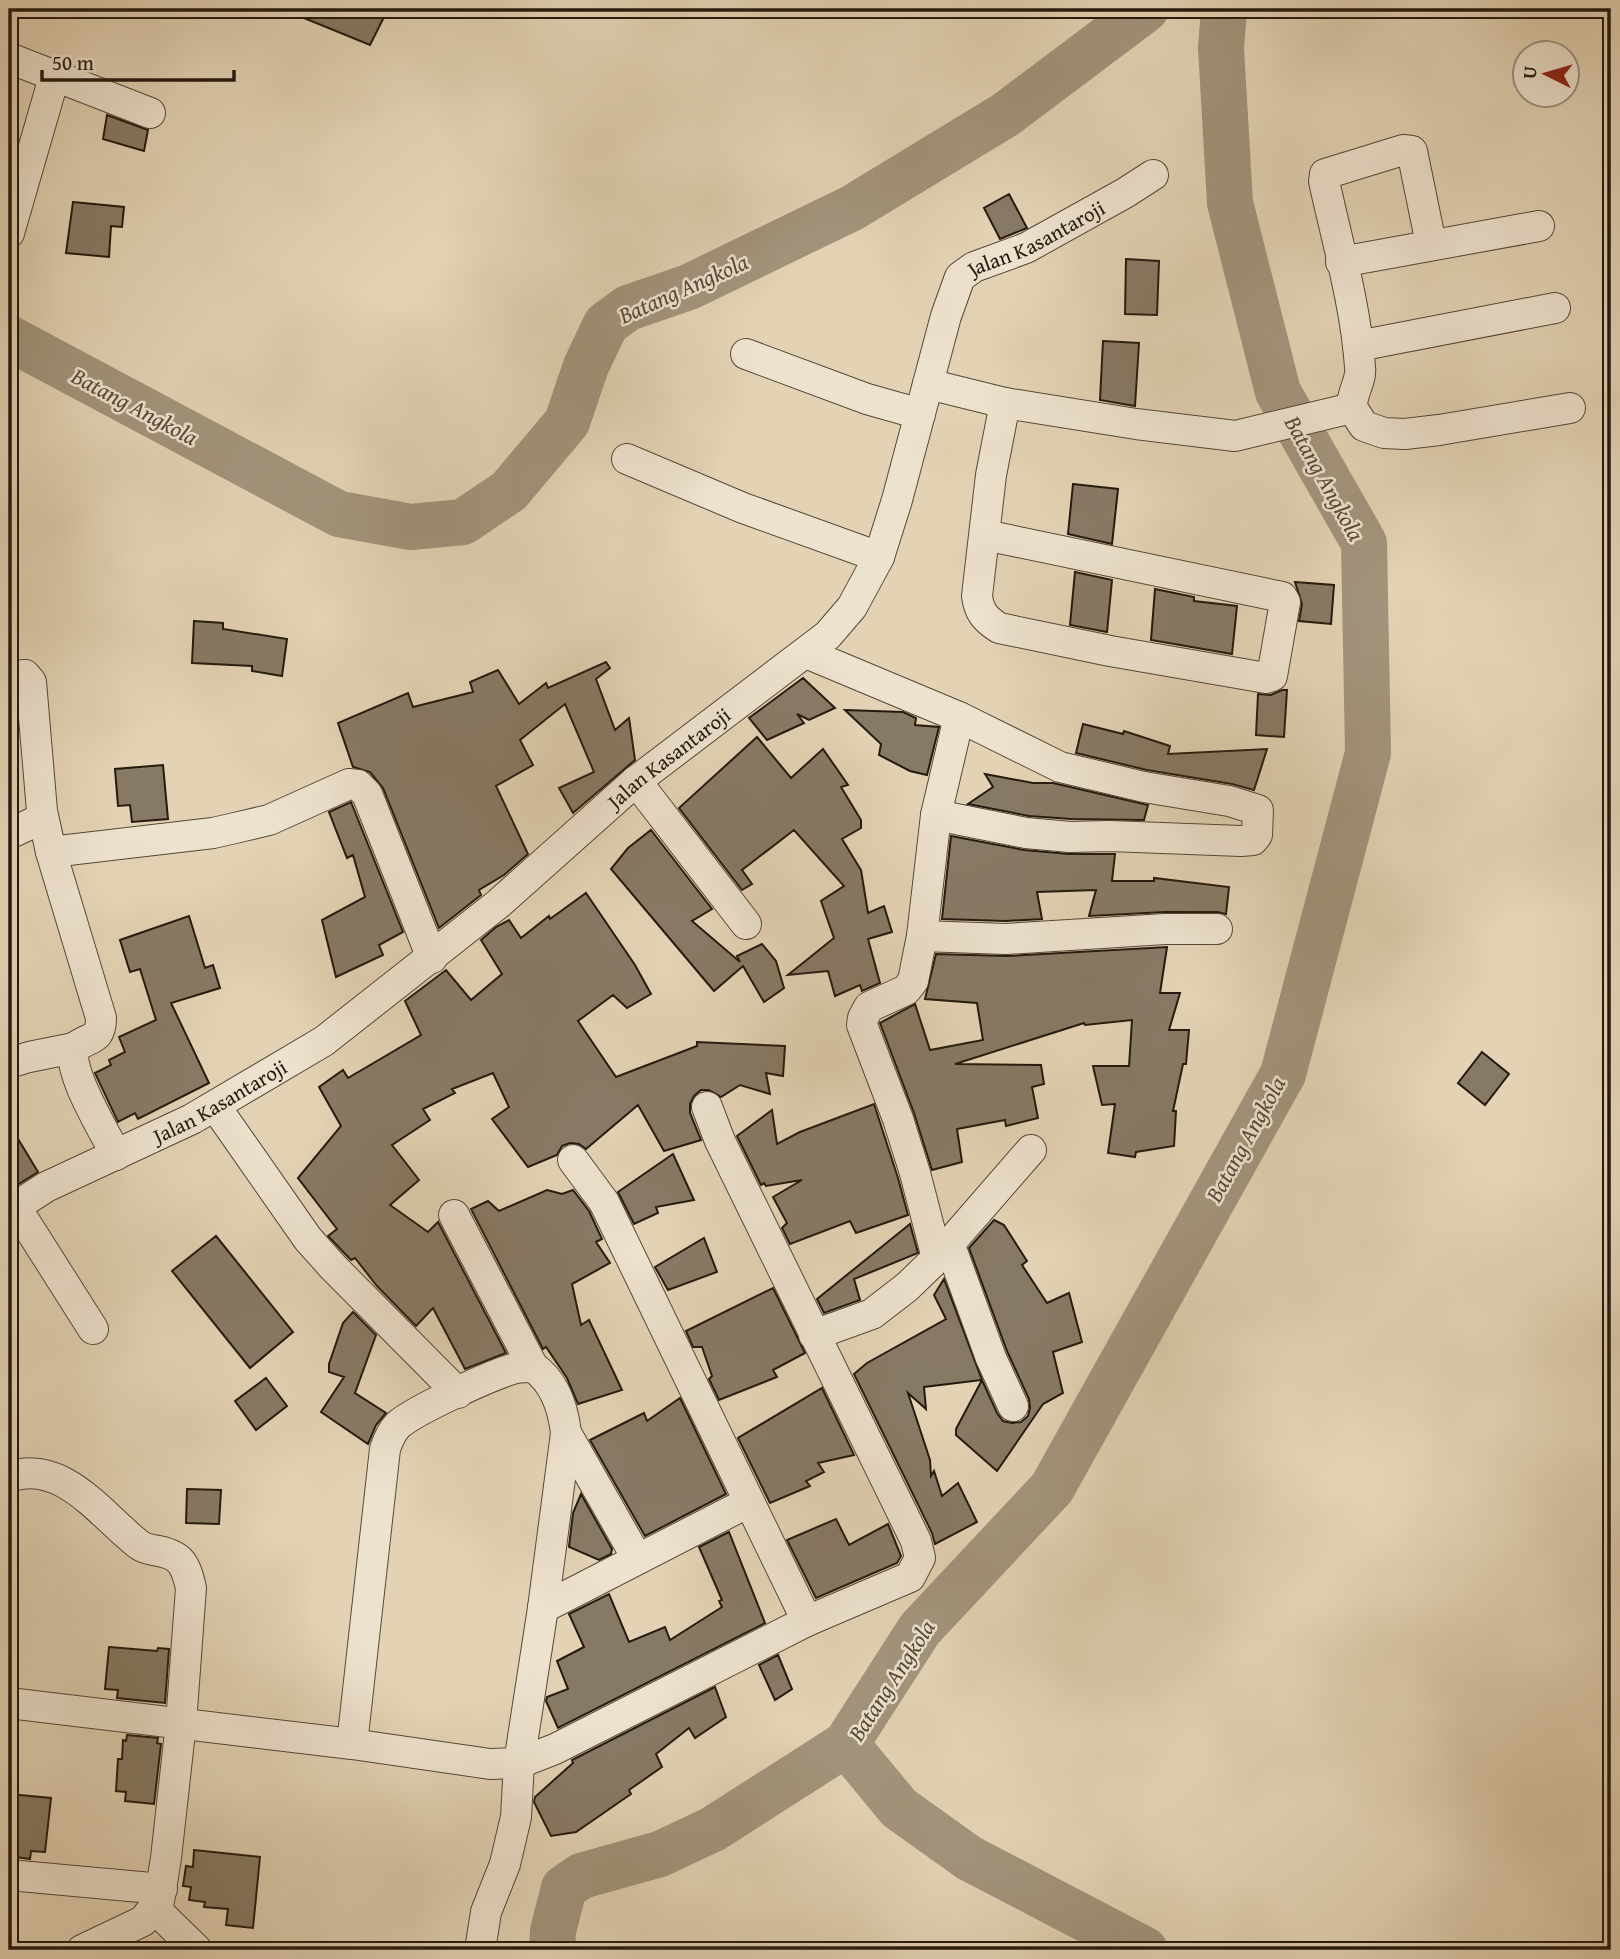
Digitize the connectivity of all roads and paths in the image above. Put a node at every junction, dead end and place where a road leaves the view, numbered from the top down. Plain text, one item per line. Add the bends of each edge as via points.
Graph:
1 (9, 58) edge
2 (55, 74) junction
3 (150, 113) dead end
4 (1153, 175) dead end
5 (1539, 226) dead end
6 (9, 233) edge
7 (1431, 244) junction
8 (1341, 262) junction
9 (1555, 308) dead end
10 (1358, 346) junction
11 (746, 354) dead end
12 (928, 384) junction
13 (1005, 403) junction
14 (1570, 408) dead end
15 (1343, 410) junction
16 (920, 414) junction
17 (627, 459) dead end
18 (985, 535) junction
19 (879, 557) junction
20 (806, 653) junction
21 (9, 677) edge
22 (959, 717) junction
23 (636, 782) junction
24 (936, 815) junction
25 (43, 818) junction
26 (9, 834) edge
27 (51, 852) junction
28 (746, 924) dead end
29 (1217, 929) dead end
30 (922, 936) junction
31 (432, 958) junction
32 (74, 1048) junction
33 (9, 1063) edge
34 (215, 1106) junction
35 (707, 1107) dead end
36 (1031, 1150) dead end
37 (116, 1156) junction
38 (573, 1160) dead end
39 (12, 1208) edge
40 (453, 1215) dead end
41 (943, 1251) junction
42 (93, 1329) dead end
43 (814, 1335) junction
44 (533, 1367) junction
45 (458, 1393) junction
46 (1013, 1406) dead end
47 (566, 1433) junction
48 (9, 1477) edge
49 (749, 1502) junction
50 (638, 1558) junction
51 (543, 1608) junction
52 (807, 1621) junction
53 (9, 1703) edge
54 (181, 1723) junction
55 (352, 1744) junction
56 (519, 1763) junction
57 (9, 1875) edge
58 (159, 1899) junction
59 (82, 1950) edge
60 (197, 1950) edge
61 (480, 1950) edge

1 - 2 street
2 - 3 street
2 - 6 street
4 - 12 street, Jalan Kasantaroji via 1026,248 963,274
5 - 7 street
7 - 8 street
7 - 8 street via 1414,155 1403,150 1325,174
8 - 10 street
9 - 10 street
10 - 15 street via 1361,374
11 - 16 street
12 - 13 street
12 - 16 street, Jalan Kasantaroji
13 - 15 street via 1235,436
13 - 18 street
14 - 15 street via 1394,434 1364,426
16 - 19 street, Jalan Kasantaroji
17 - 19 street via 743,508
18 - 18 street via 1282,597 1285,602 1272,676 999,628 978,609
19 - 20 street, Jalan Kasantaroji via 852,607
20 - 22 street
20 - 23 street, Jalan Kasantaroji
21 - 25 street via 25,675 31,682
22 - 24 street
22 - 24 street via 1060,767 1258,810 1256,835 1254,840 1241,841 1070,837
23 - 28 street
23 - 31 street, Jalan Kasantaroji
24 - 30 street
25 - 26 street
25 - 27 street
27 - 31 street via 213,833 269,820 349,784 358,785 367,794
27 - 32 street via 101,1018 96,1037
29 - 30 street via 1006,939
30 - 41 street via 910,986 869,1007 862,1025
31 - 34 street, Jalan Kasantaroji via 324,1041
32 - 33 street
32 - 37 street via 79,1079
34 - 37 street, Jalan Kasantaroji
34 - 45 street via 332,1267
35 - 43 street
36 - 41 street
37 - 39 street, Jalan Kasantaroji via 46,1187
38 - 49 street via 604,1202
39 - 42 street
40 - 44 street
41 - 43 street via 872,1314
41 - 46 street
43 - 52 street via 916,1541 920,1558 910,1577
44 - 45 street via 506,1371
44 - 47 street via 561,1404
45 - 55 street via 397,1426 385,1449
47 - 50 street
47 - 51 street
48 - 54 street via 31,1472 57,1479 77,1490 141,1546 173,1554 181,1561 192,1602
49 - 50 street
49 - 52 street
50 - 51 street
51 - 56 street
52 - 56 street
53 - 54 street
54 - 55 street
54 - 58 street
55 - 56 street via 490,1764
56 - 61 street via 512,1842 486,1912
57 - 58 street
58 - 59 street via 143,1921
58 - 60 street

